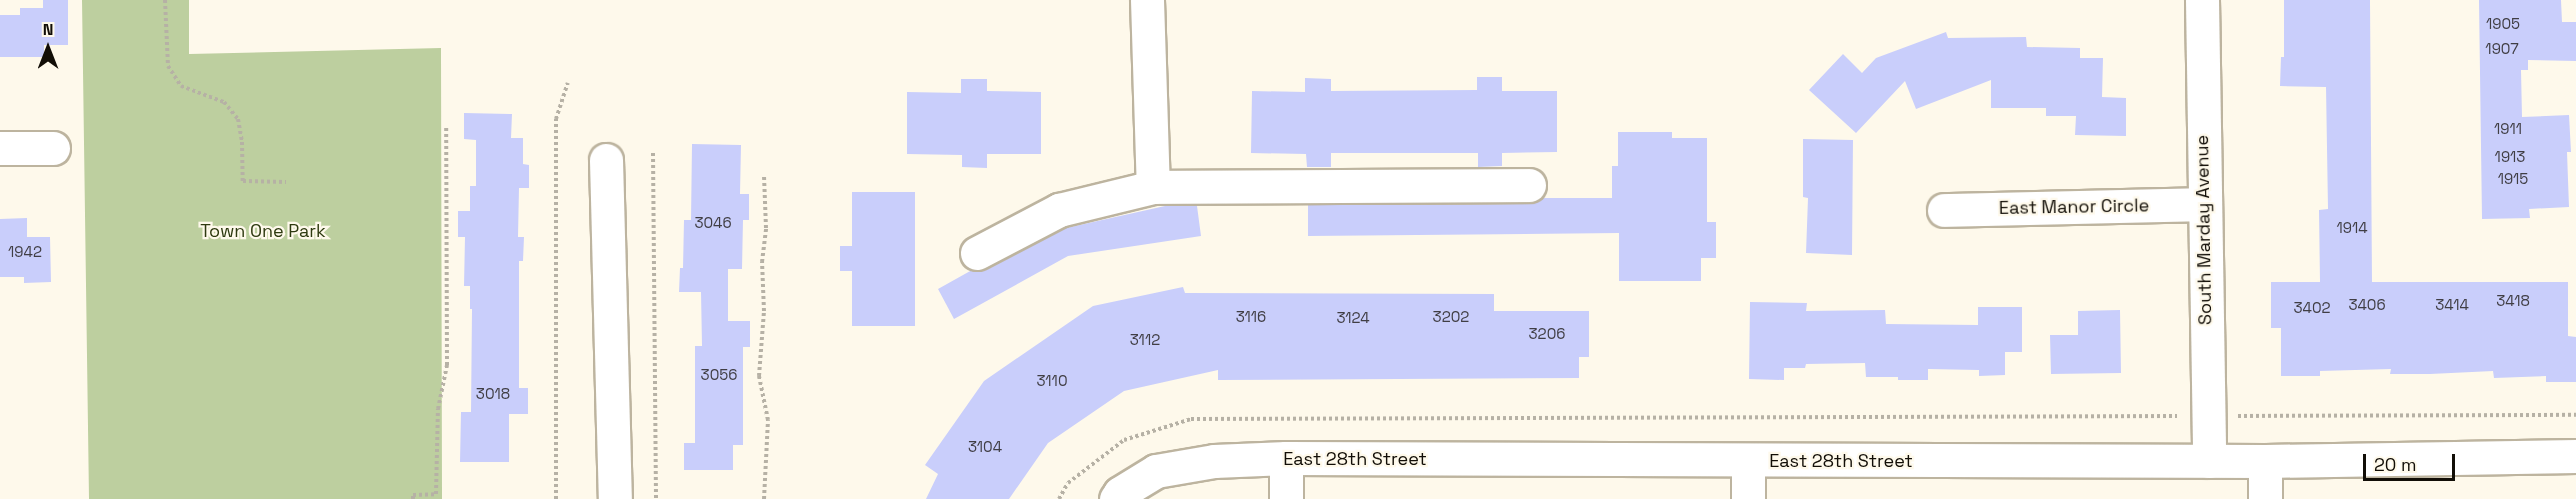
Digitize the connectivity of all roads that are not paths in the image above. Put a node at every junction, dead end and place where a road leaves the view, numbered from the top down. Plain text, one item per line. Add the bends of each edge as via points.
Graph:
1 (1147, 0) edge
2 (2202, 0) edge
3 (0, 148) edge
4 (53, 148) dead end
5 (606, 160) dead end
6 (1529, 185) dead end
7 (1153, 187) junction
8 (2203, 204) junction
9 (1944, 210) dead end
10 (977, 254) dead end
11 (2576, 456) edge
12 (1286, 458) junction
13 (1748, 461) junction
14 (2209, 461) junction
15 (2265, 461) junction
16 (615, 499) edge
17 (1116, 499) edge
18 (1286, 499) edge
19 (1748, 499) edge
20 (2265, 499) edge

1 - 7 street
2 - 8 street, South Marday Avenue
3 - 4 street
5 - 16 street
6 - 7 street
7 - 10 street via 1059,210
8 - 9 street, East Manor Circle
8 - 14 street, South Marday Avenue
11 - 15 street, East 28th Street
12 - 13 street, East 28th Street
12 - 17 street, East 28th Street via 1214,461 1156,471
12 - 18 street
13 - 14 street, East 28th Street
13 - 19 street
14 - 15 street, East 28th Street
15 - 20 street

